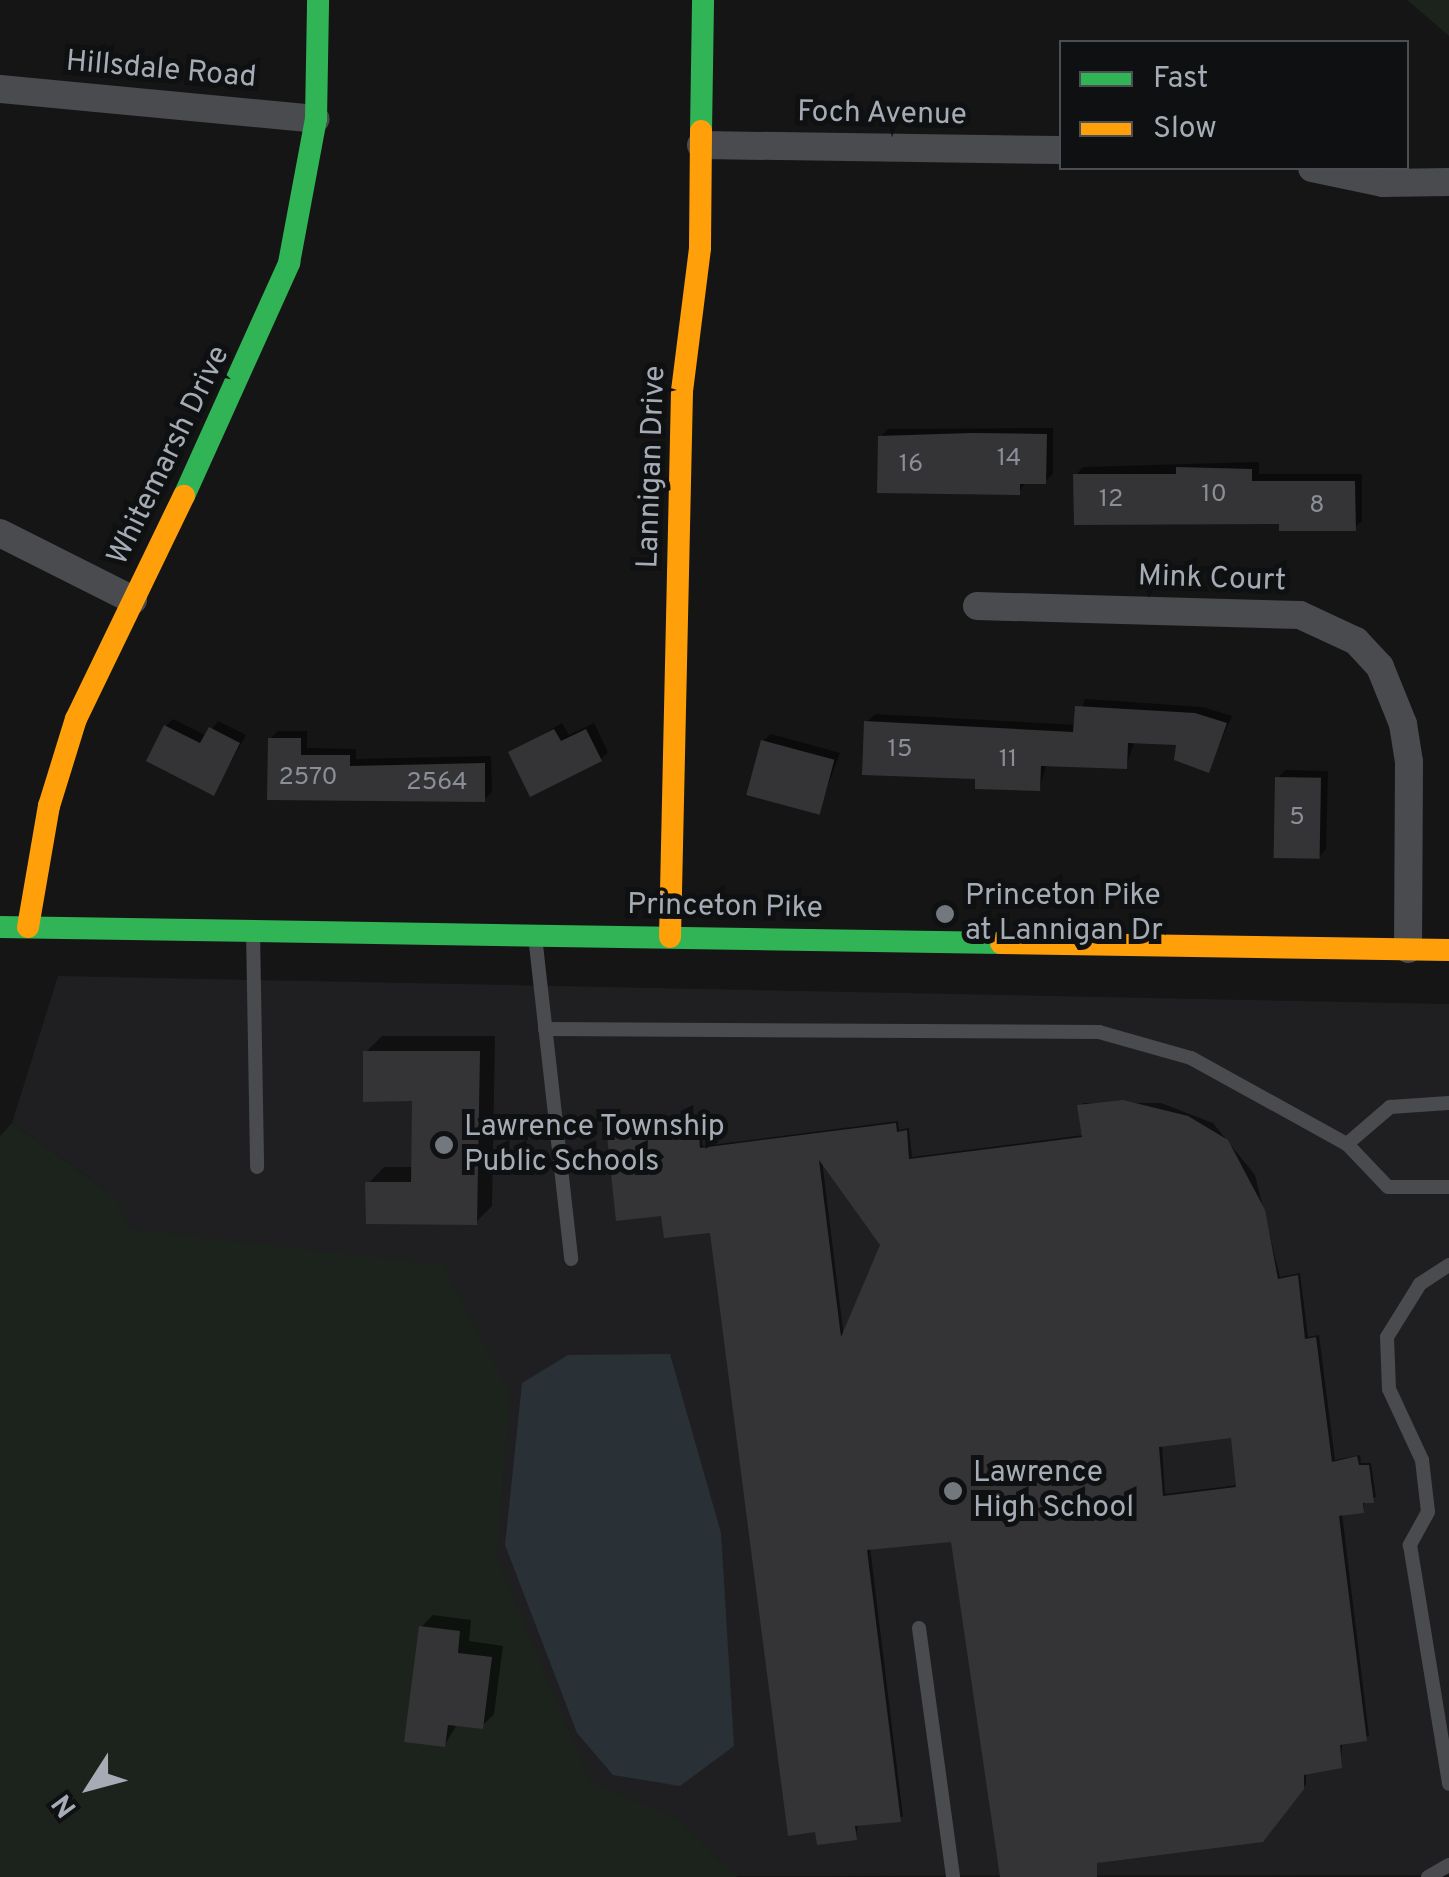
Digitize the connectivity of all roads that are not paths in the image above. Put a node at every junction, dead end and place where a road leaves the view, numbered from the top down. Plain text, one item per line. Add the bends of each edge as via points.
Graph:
1 (318, 0) edge
2 (703, 0) edge
3 (0, 88) edge
4 (316, 119) junction
5 (702, 145) junction
6 (1059, 150) edge
7 (1322, 170) edge
8 (1449, 182) edge
9 (0, 533) edge
10 (134, 600) junction
11 (977, 606) dead end
12 (0, 927) edge
13 (28, 927) junction
14 (253, 930) junction
15 (535, 935) junction
16 (670, 937) junction
17 (1408, 949) junction
18 (1449, 950) edge
19 (545, 1028) junction
20 (1449, 1103) edge
21 (1348, 1144) junction
22 (258, 1167) dead end
23 (1449, 1186) edge
24 (572, 1258) dead end
25 (1449, 1265) edge
26 (919, 1628) dead end
27 (1449, 1784) edge
28 (1449, 1865) edge
29 (954, 1877) edge
30 (1428, 1877) edge

1 - 4 street, Whitemarsh Drive
2 - 5 street, Lannigan Drive
3 - 4 street, Hillsdale Road
4 - 10 street, Whitemarsh Drive via 306,198 266,326
5 - 6 street, Foch Avenue
5 - 16 street, Lannigan Drive via 700,248 682,390
7 - 8 street via 1384,183
9 - 10 street
10 - 13 street, Whitemarsh Drive via 67,743
11 - 17 street, Mink Court via 1300,615 1356,641 1380,667 1404,724 1410,762
12 - 13 street, Princeton Pike
13 - 14 street, Princeton Pike
14 - 15 street, Princeton Pike
14 - 22 lane
15 - 16 street, Princeton Pike
15 - 19 lane
16 - 17 street, Princeton Pike
17 - 18 street, Princeton Pike
19 - 21 lane via 1099,1032 1191,1058
19 - 24 lane
20 - 21 lane via 1390,1107
21 - 23 lane via 1388,1187
25 - 27 lane via 1420,1284 1386,1338 1389,1390 1422,1460 1428,1512 1410,1544
26 - 29 lane
28 - 30 lane

